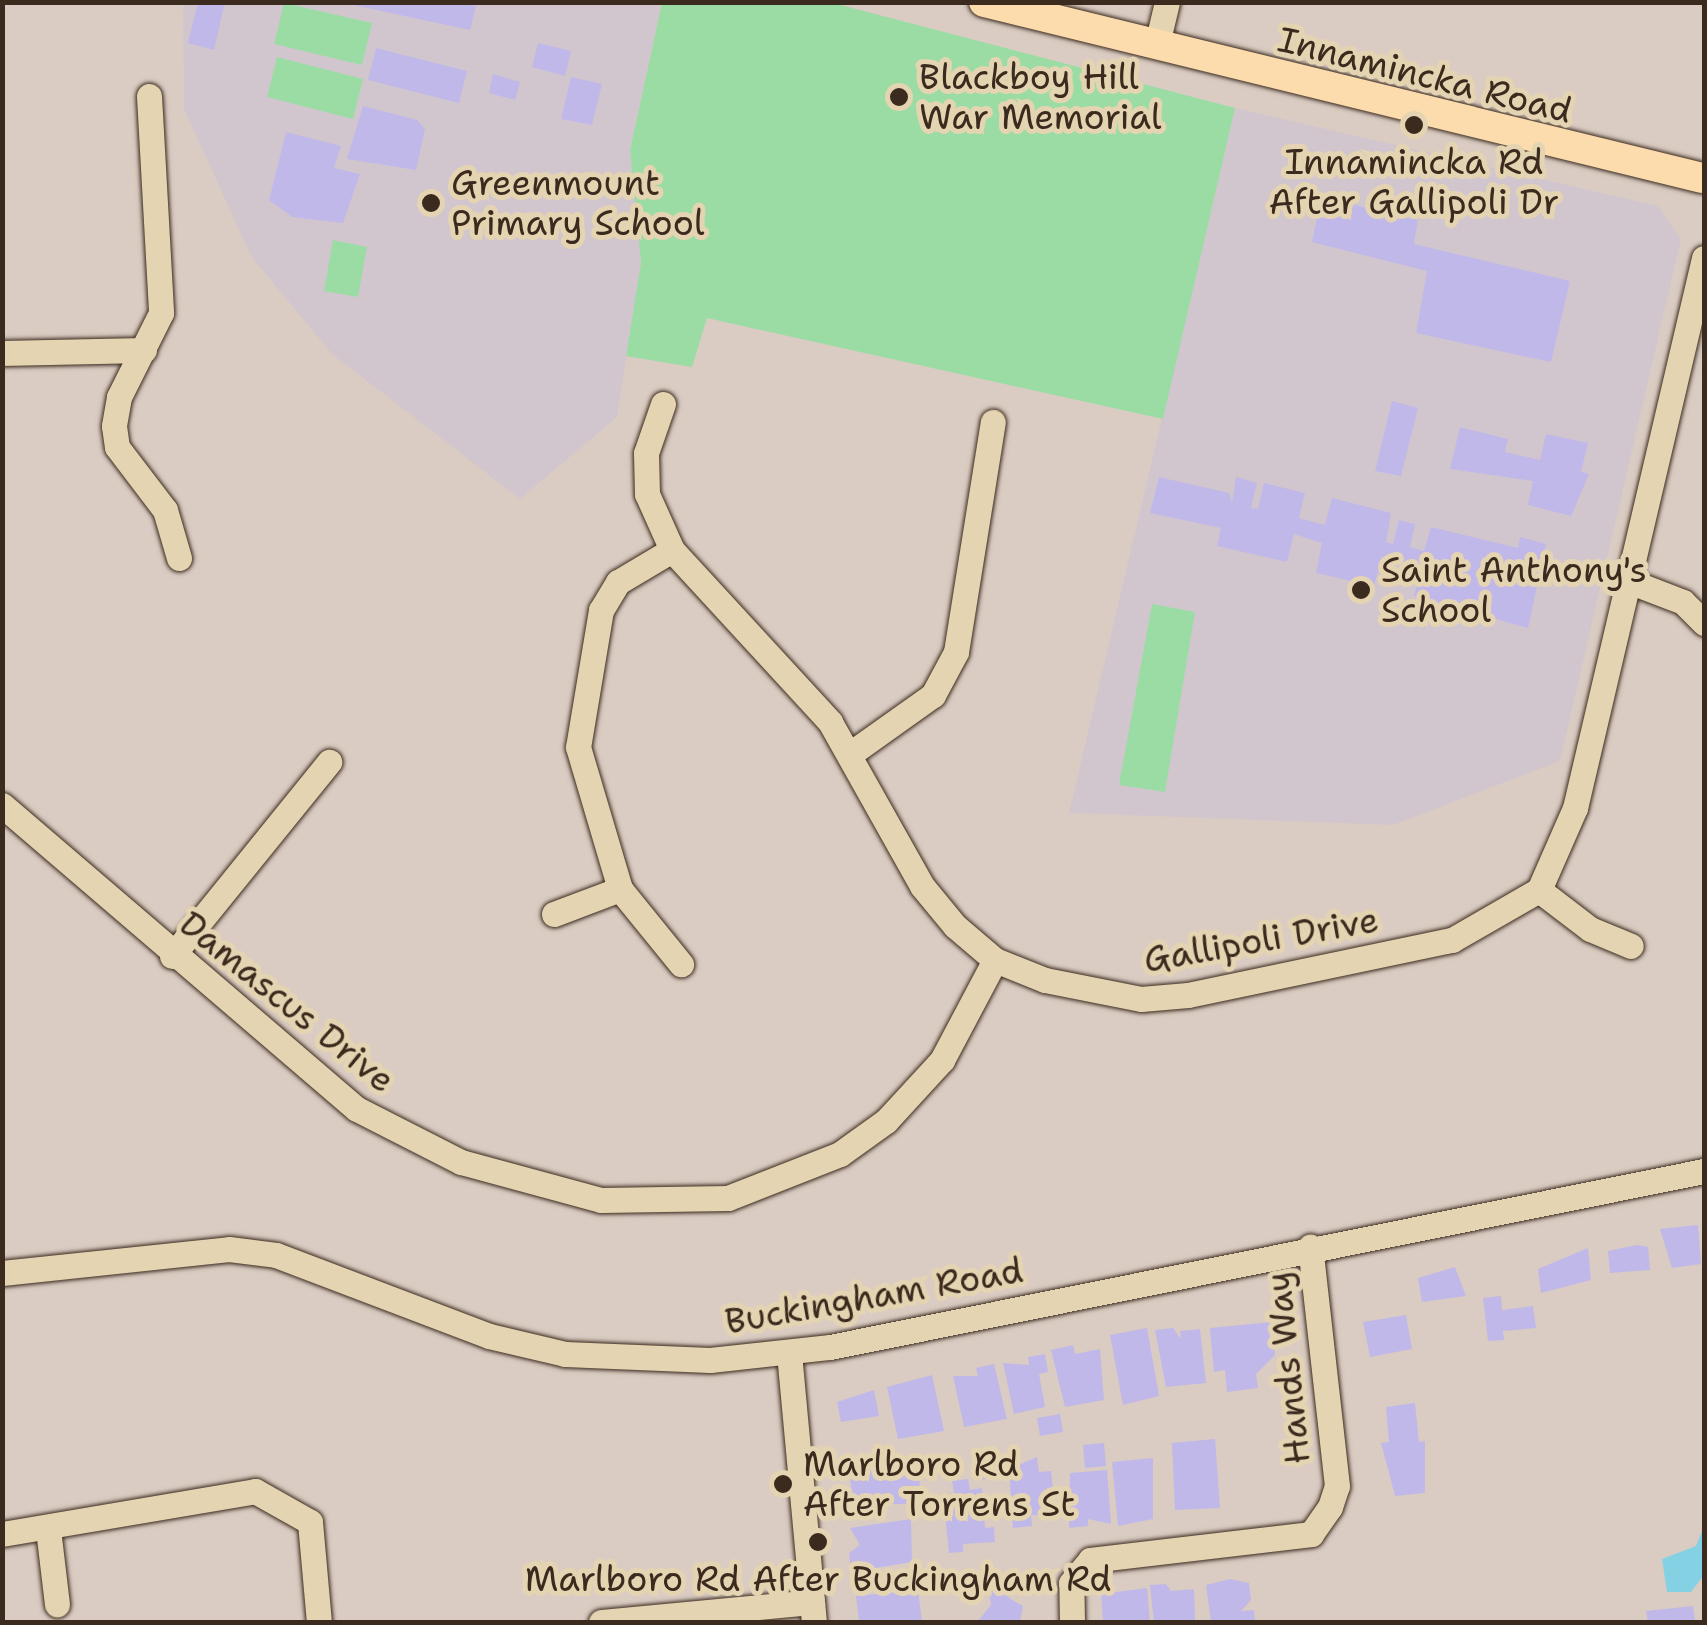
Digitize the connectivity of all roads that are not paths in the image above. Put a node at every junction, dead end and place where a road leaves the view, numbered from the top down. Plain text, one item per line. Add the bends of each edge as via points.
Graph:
1 (984, 2) edge
2 (1167, 2) edge
3 (1156, 44) junction
4 (149, 96) dead end
5 (1704, 174) edge
6 (1704, 258) edge
7 (1700, 288) edge
8 (144, 350) junction
9 (2, 354) edge
10 (663, 404) dead end
11 (993, 422) dead end
12 (672, 550) junction
13 (179, 558) dead end
14 (1626, 580) junction
15 (1704, 624) edge
16 (850, 754) junction
17 (329, 762) dead end
18 (2, 805) edge
19 (620, 889) junction
20 (1539, 890) junction
21 (554, 914) dead end
22 (1631, 946) dead end
23 (172, 956) junction
24 (995, 960) junction
25 (682, 964) dead end
26 (1704, 1171) edge
27 (1310, 1247) junction
28 (2, 1273) edge
29 (789, 1353) junction
30 (48, 1529) junction
31 (2, 1534) edge
32 (56, 1604) dead end
33 (813, 1612) edge
34 (320, 1622) edge
35 (601, 1622) edge
36 (1072, 1622) edge

1 - 3 main road, Innamincka Road
2 - 3 street
3 - 5 main road, Innamincka Road via 1615,160
4 - 8 street via 160,313
6 - 7 street
7 - 14 street
8 - 9 street
8 - 13 street via 119,397 117,447 165,510
10 - 12 street, Gallipoli Drive via 646,453 646,494
11 - 16 street via 956,652 933,695
12 - 16 street, Gallipoli Drive
12 - 19 street via 618,582 601,610 578,715 584,778
14 - 15 street via 1683,602
14 - 20 street via 1576,808
16 - 24 street, Gallipoli Drive via 922,886
17 - 23 street
18 - 23 street, Damascus Drive
19 - 21 street
19 - 25 street
20 - 22 street via 1590,929
20 - 24 street, Gallipoli Drive via 1452,940 1188,995 1099,994
23 - 24 street, Damascus Drive via 310,1076 405,1138 528,1185 672,1204 788,1181 886,1120 942,1060
26 - 27 street, Buckingham Road
27 - 29 street, Buckingham Road
27 - 36 street, Hands Way via 1336,1486 1311,1534 1090,1560 1070,1583
28 - 29 street, Buckingham Road via 230,1249 276,1255 489,1336 566,1354 638,1362
29 - 33 street
30 - 31 street
30 - 32 street
30 - 34 street via 255,1492 310,1522
33 - 35 street

